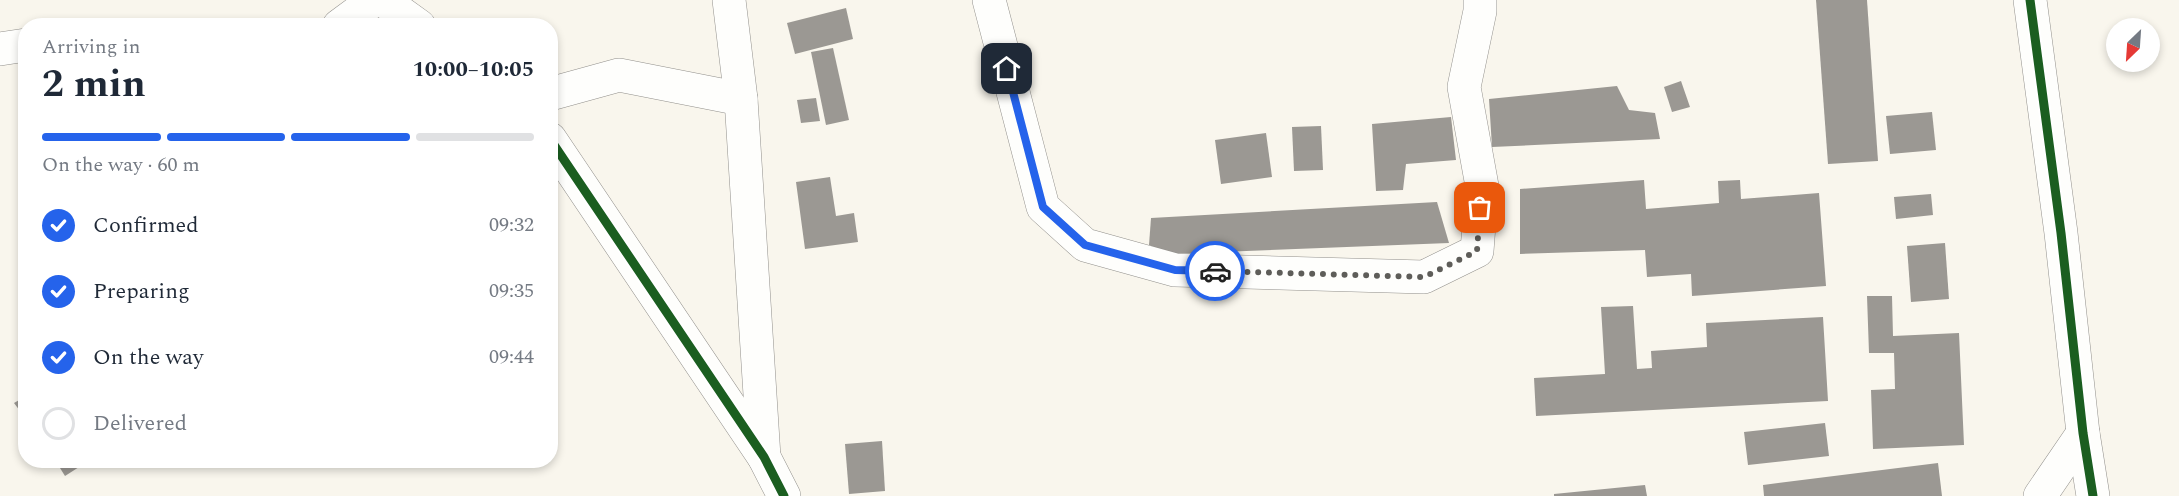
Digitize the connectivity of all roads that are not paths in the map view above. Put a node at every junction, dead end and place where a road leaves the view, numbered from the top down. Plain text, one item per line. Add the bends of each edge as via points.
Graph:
1 (374, 0) edge
2 (383, 0) edge
3 (729, 0) edge
4 (989, 0) edge
5 (1480, 0) edge
6 (2030, 0) edge
7 (350, 18) edge
8 (407, 18) edge
9 (18, 46) edge
10 (0, 49) edge
11 (558, 92) edge
12 (741, 99) junction
13 (558, 151) edge
14 (2083, 433) junction
15 (764, 457) junction
16 (784, 496) edge
17 (2040, 496) edge
18 (2093, 496) edge

1 - 7 street
2 - 8 street
3 - 12 street
4 - 5 street via 1043,207 1085,245 1175,270 1424,277 1477,251 1482,186 1464,87
6 - 14 street
9 - 10 street
11 - 12 street via 619,75
12 - 15 street
13 - 15 street
14 - 17 street
14 - 18 street
15 - 16 street

